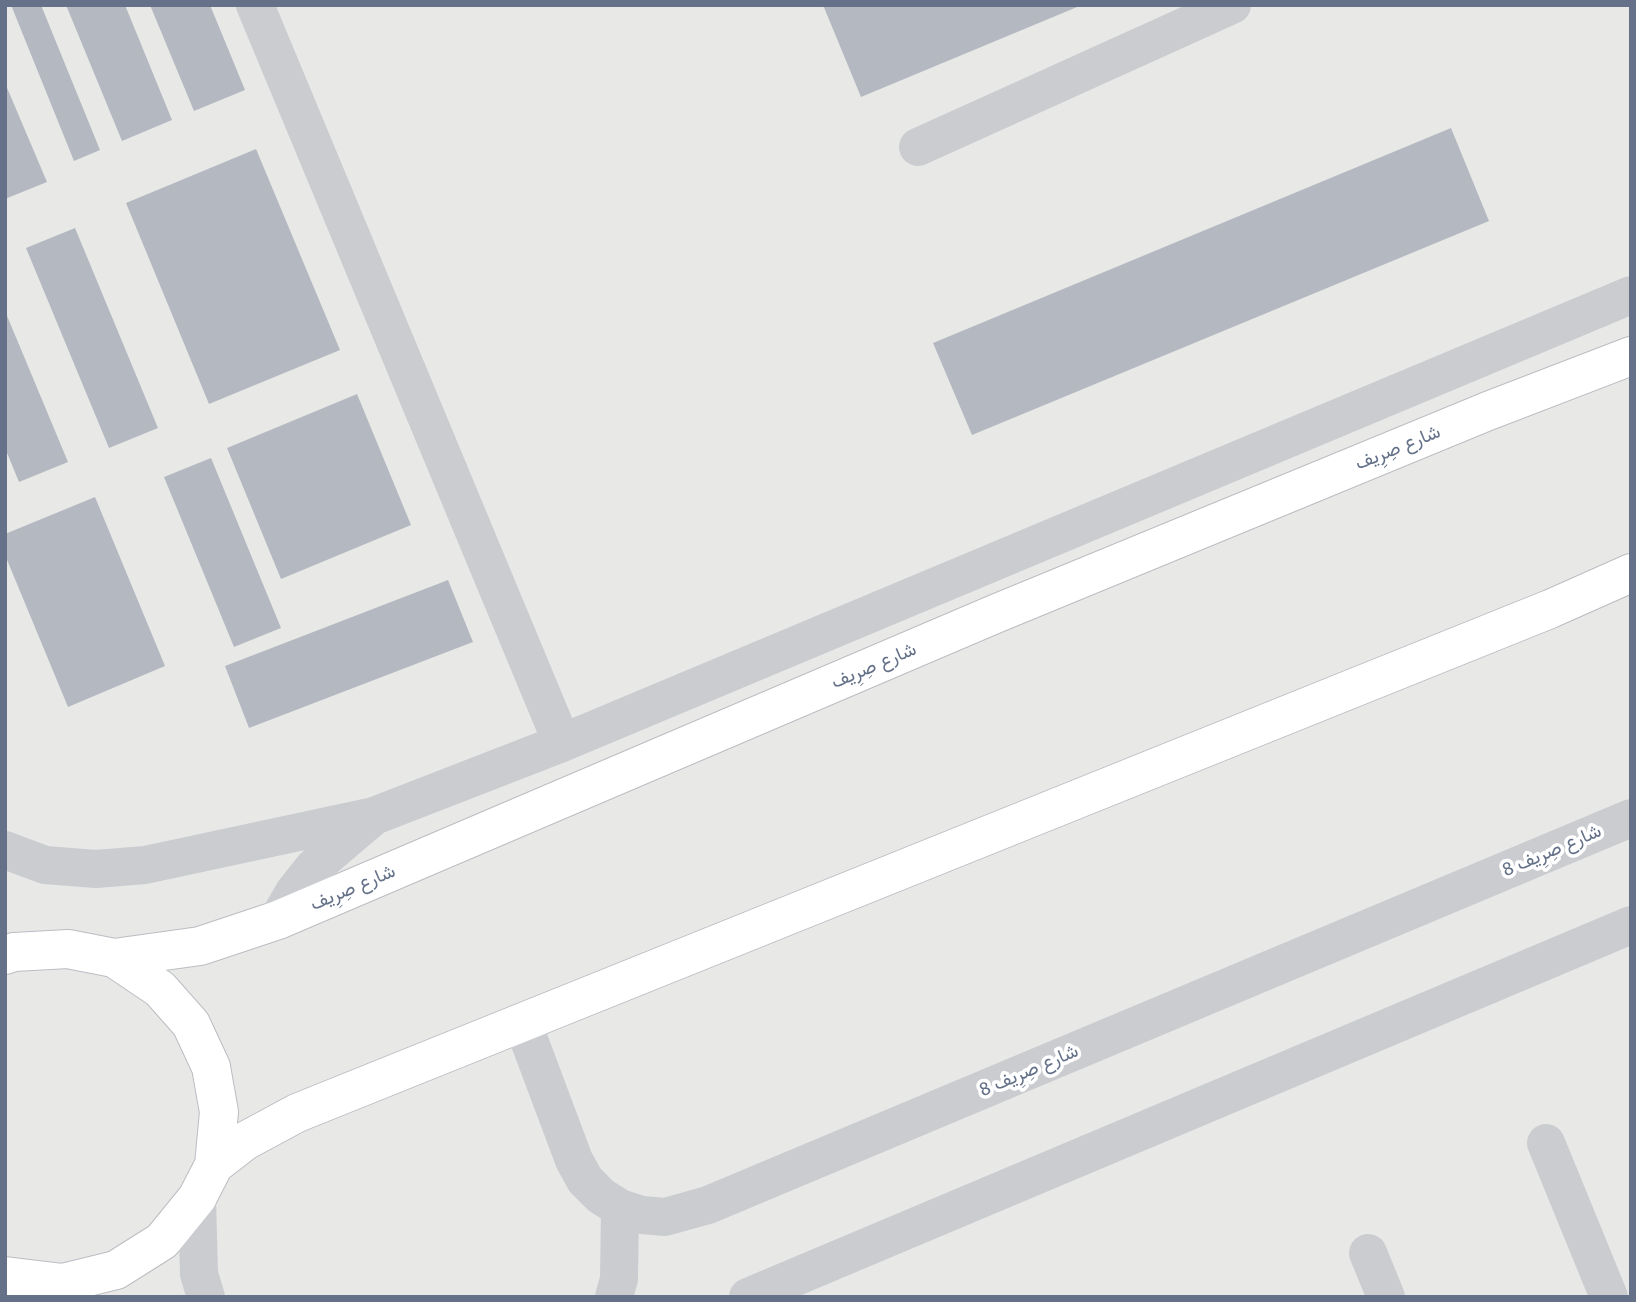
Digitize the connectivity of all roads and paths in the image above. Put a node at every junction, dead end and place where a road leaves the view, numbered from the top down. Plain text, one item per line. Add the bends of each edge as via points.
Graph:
1 (255, 5) edge
2 (1232, 5) edge
3 (918, 147) dead end
4 (1631, 295) edge
5 (1631, 356) edge
6 (1631, 573) edge
7 (562, 743) junction
8 (374, 816) junction
9 (1631, 818) edge
10 (5, 850) edge
11 (278, 920) junction
12 (1631, 925) edge
13 (5, 956) edge
14 (114, 958) junction
15 (523, 1024) junction
16 (1546, 1143) dead end
17 (214, 1165) junction
18 (197, 1198) junction
19 (620, 1208) junction
20 (1368, 1253) dead end
21 (12, 1283) edge
22 (206, 1297) edge
23 (614, 1297) edge
24 (748, 1297) edge
25 (1386, 1297) edge
26 (1609, 1297) edge

1 - 7 street
2 - 3 street
4 - 7 street
5 - 11 main road, شارع صِرِيف via 995,614
6 - 15 main road
7 - 8 street
8 - 10 street via 145,865 96,869 45,865
8 - 11 street via 313,868
9 - 19 street, شارع صِرِيف 8 via 698,1209 665,1217
11 - 14 main road, شارع صِرِيف via 200,946
12 - 24 street
13 - 14 main road via 68,949
14 - 17 main road via 160,989 191,1024 211,1066 219,1112
15 - 17 main road via 297,1113
15 - 19 street, شارع صِرِيف 8 via 574,1160 585,1180
16 - 26 street
17 - 18 main road
18 - 21 main road via 162,1241 116,1270 63,1283
18 - 22 street via 200,1274
19 - 23 street via 620,1279
20 - 25 street

